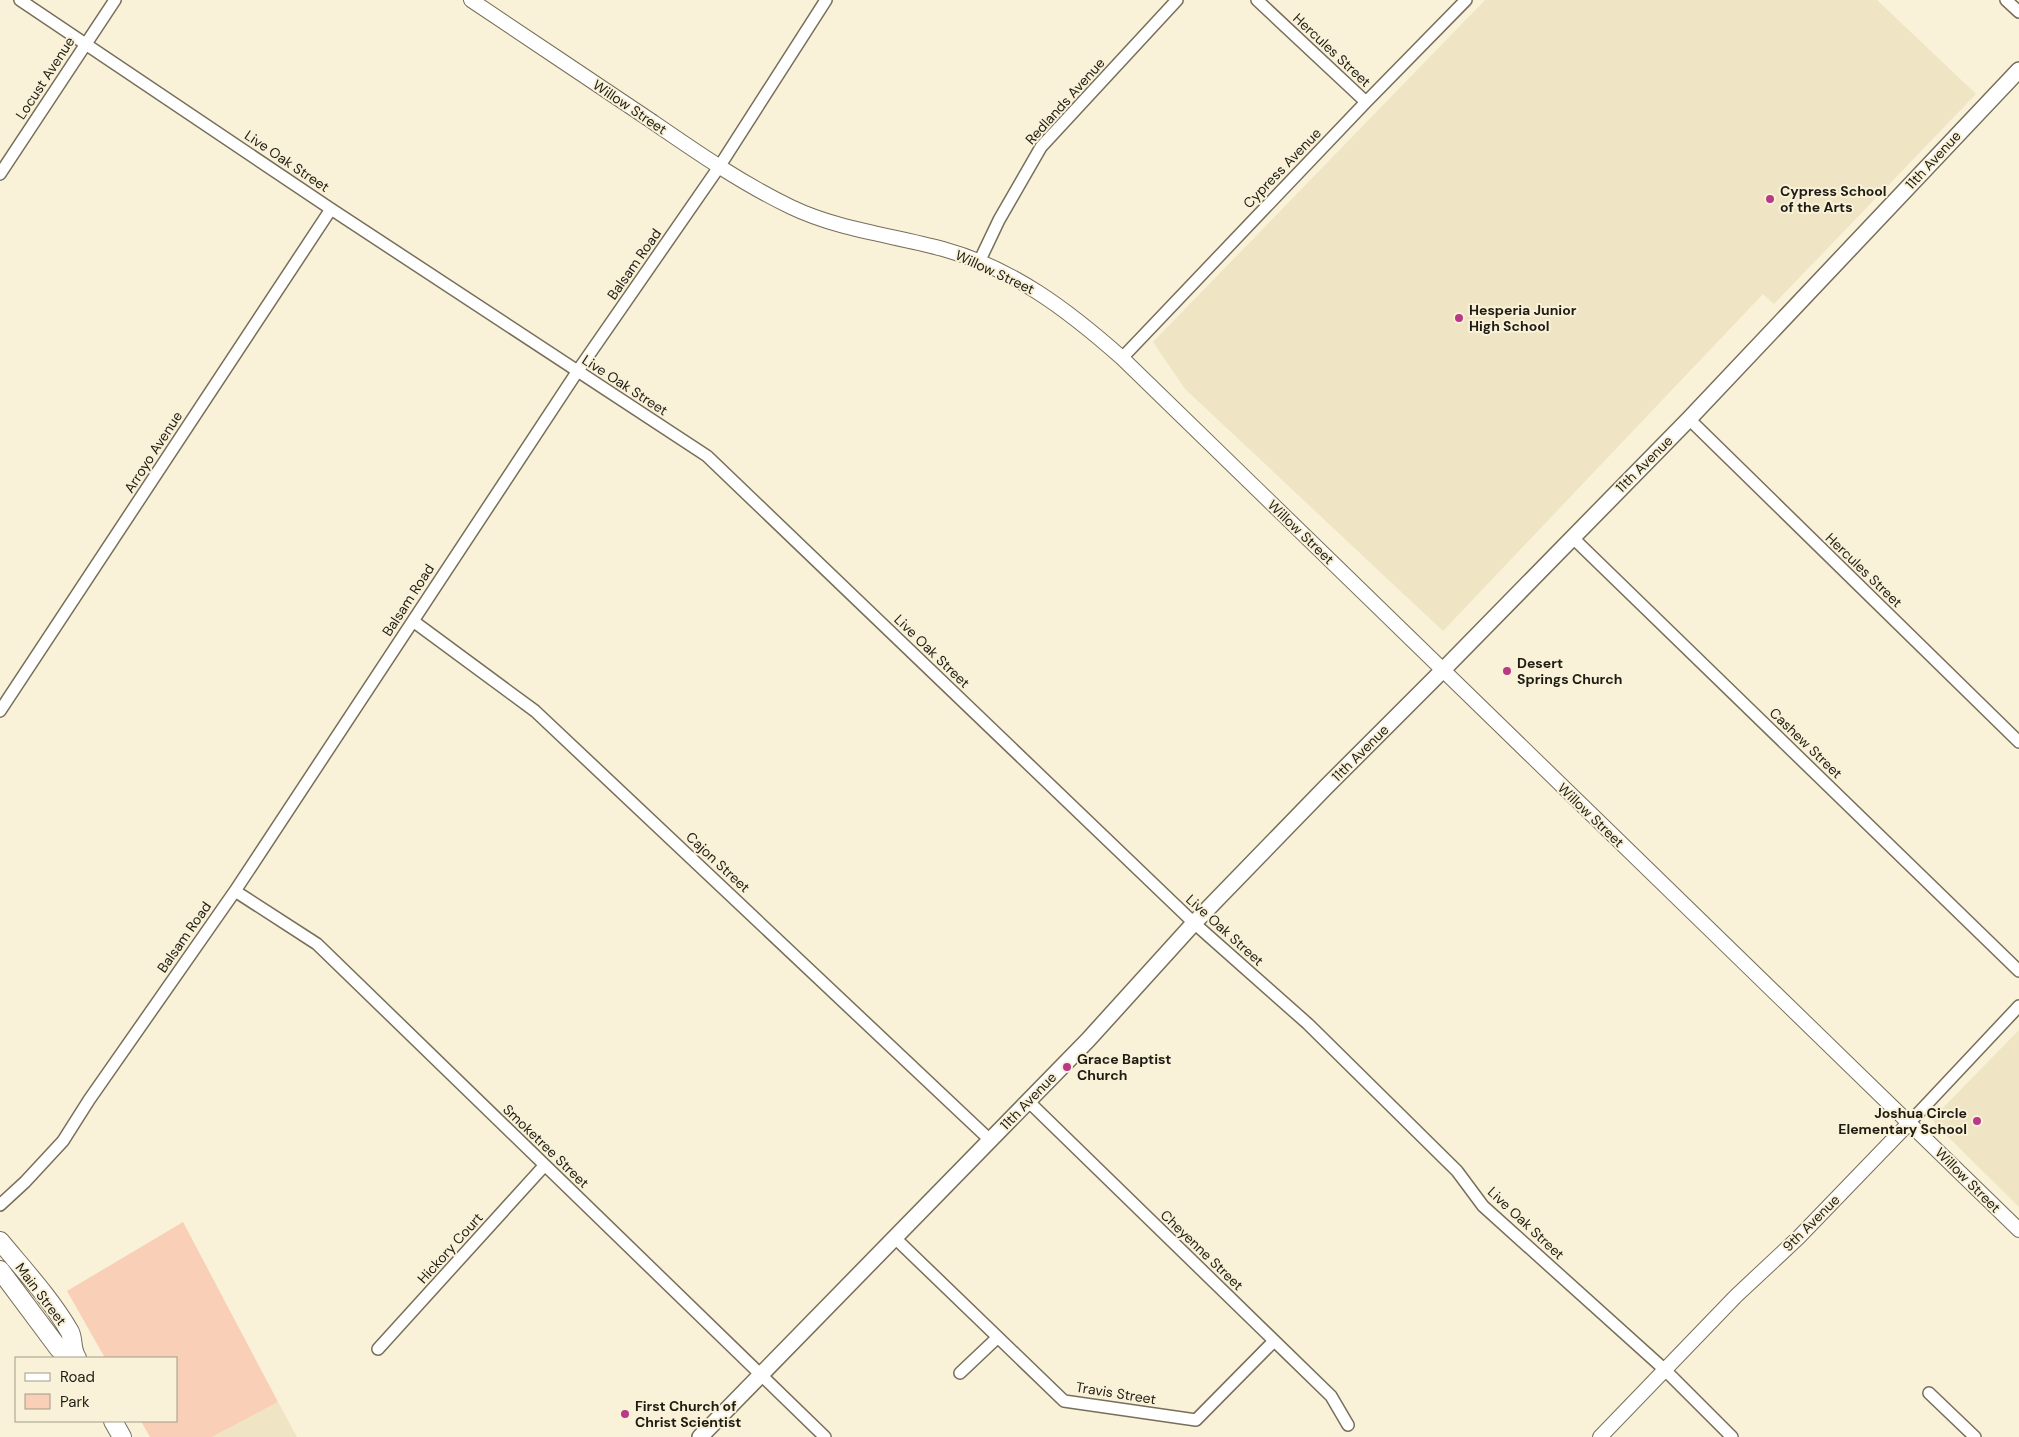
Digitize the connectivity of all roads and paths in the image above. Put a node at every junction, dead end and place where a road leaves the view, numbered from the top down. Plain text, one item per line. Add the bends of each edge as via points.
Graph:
1 (20, 0) edge
2 (115, 0) edge
3 (471, 0) edge
4 (826, 0) edge
5 (1176, 0) edge
6 (1257, 0) edge
7 (1466, 0) edge
8 (2006, 0) edge
9 (2019, 12) edge
10 (86, 44) junction
11 (2019, 70) edge
12 (1366, 102) junction
13 (719, 167) junction
14 (0, 174) edge
15 (331, 209) junction
16 (979, 262) junction
17 (1122, 358) junction
18 (577, 372) junction
19 (1688, 419) junction
20 (1572, 537) junction
21 (412, 621) junction
22 (1443, 670) junction
23 (0, 711) edge
24 (2019, 742) edge
25 (235, 890) junction
26 (1194, 923) junction
27 (2019, 971) edge
28 (2019, 1006) edge
29 (1028, 1101) junction
30 (1910, 1122) junction
31 (990, 1140) junction
32 (544, 1166) junction
33 (0, 1205) edge
34 (2019, 1230) edge
35 (895, 1238) junction
36 (0, 1241) edge
37 (0, 1270) edge
38 (997, 1338) junction
39 (1274, 1341) junction
40 (378, 1349) dead end
41 (75, 1355) edge
42 (1664, 1369) junction
43 (960, 1373) dead end
44 (761, 1375) junction
45 (1929, 1393) dead end
46 (114, 1422) edge
47 (1348, 1425) dead end
48 (122, 1437) edge
49 (700, 1437) edge
50 (825, 1437) edge
51 (1600, 1437) edge
52 (1732, 1437) edge
53 (1975, 1437) edge

1 - 10 street, Live Oak Street
2 - 10 street, Locust Avenue
3 - 13 street, Willow Street
4 - 13 street, Balsam Road
5 - 16 street, Redlands Avenue via 1041,147
6 - 12 street, Hercules Street
7 - 12 street, Cypress Avenue
8 - 9 street
10 - 14 street, Locust Avenue
10 - 15 street, Live Oak Street
11 - 19 main road, 11th Avenue
12 - 17 street, Cypress Avenue
13 - 16 street, Willow Street via 810,216 944,249
13 - 18 street, Balsam Road
15 - 18 street, Live Oak Street
15 - 23 street, Arroyo Avenue
16 - 17 street, Willow Street via 1047,296
17 - 22 street, Willow Street
18 - 21 street, Balsam Road
18 - 26 street, Live Oak Street via 707,456
19 - 20 main road, 11th Avenue
19 - 24 street, Hercules Street
20 - 22 main road, 11th Avenue
20 - 27 street, Cashew Street
21 - 25 street, Balsam Road
21 - 31 street, Cajon Street via 536,711
22 - 26 main road, 11th Avenue
22 - 30 street, Willow Street
25 - 32 street, Smoketree Street via 317,944
25 - 33 street, Balsam Road via 63,1142
26 - 29 main road, 11th Avenue
26 - 42 street, Live Oak Street via 1308,1024 1457,1171 1483,1206
28 - 30 street, 9th Avenue
29 - 31 main road, 11th Avenue
29 - 39 street, Cheyenne Street
30 - 34 street, Willow Street
30 - 42 street, 9th Avenue via 1798,1238
31 - 35 main road, 11th Avenue
32 - 40 street, Hickory Court
32 - 44 street, Smoketree Street
35 - 38 street, Travis Street
35 - 44 main road, 11th Avenue
36 - 41 main road, Main Street via 71,1334
37 - 41 main road, Main Street via 59,1349
38 - 39 street, Travis Street via 1064,1401 1196,1420
38 - 43 street
39 - 47 street, Cheyenne Street via 1331,1396
42 - 51 street, 9th Avenue
42 - 52 street, Live Oak Street
44 - 49 main road, 11th Avenue
44 - 50 street, Smoketree Street
45 - 53 street
46 - 48 main road

